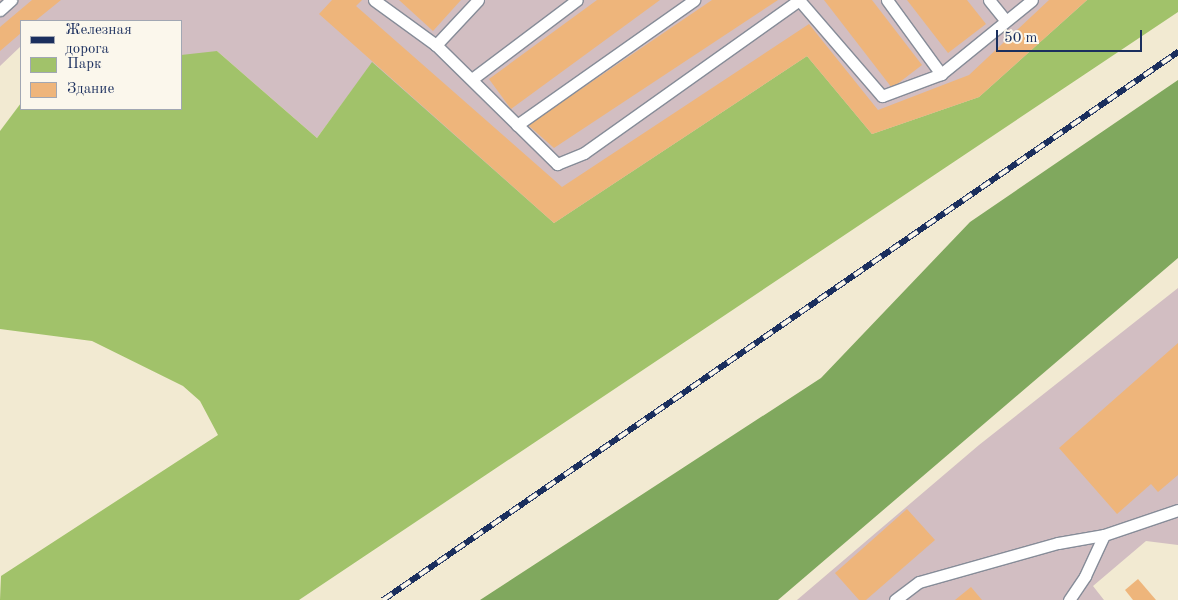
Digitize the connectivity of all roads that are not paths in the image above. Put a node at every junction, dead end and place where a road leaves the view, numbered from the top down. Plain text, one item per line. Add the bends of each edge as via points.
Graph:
1 (11, 0) edge
2 (374, 0) edge
3 (478, 0) edge
4 (577, 0) edge
5 (694, 0) edge
6 (799, 0) edge
7 (887, 0) edge
8 (990, 0) edge
9 (1032, 0) edge
10 (0, 10) edge
11 (1005, 20) junction
12 (436, 44) junction
13 (941, 74) junction
14 (472, 79) junction
15 (517, 125) junction
16 (1178, 510) edge
17 (1104, 535) junction
18 (895, 600) edge
19 (1069, 600) edge

1 - 10 lane
2 - 12 lane
3 - 12 lane
4 - 14 lane
5 - 15 lane
6 - 13 lane via 882,96
6 - 15 lane via 584,153 557,164
7 - 13 lane
8 - 11 lane
9 - 11 lane
11 - 13 lane
12 - 14 lane
14 - 15 lane
16 - 17 lane
17 - 18 lane via 1058,543 919,582
17 - 19 lane via 1085,576

